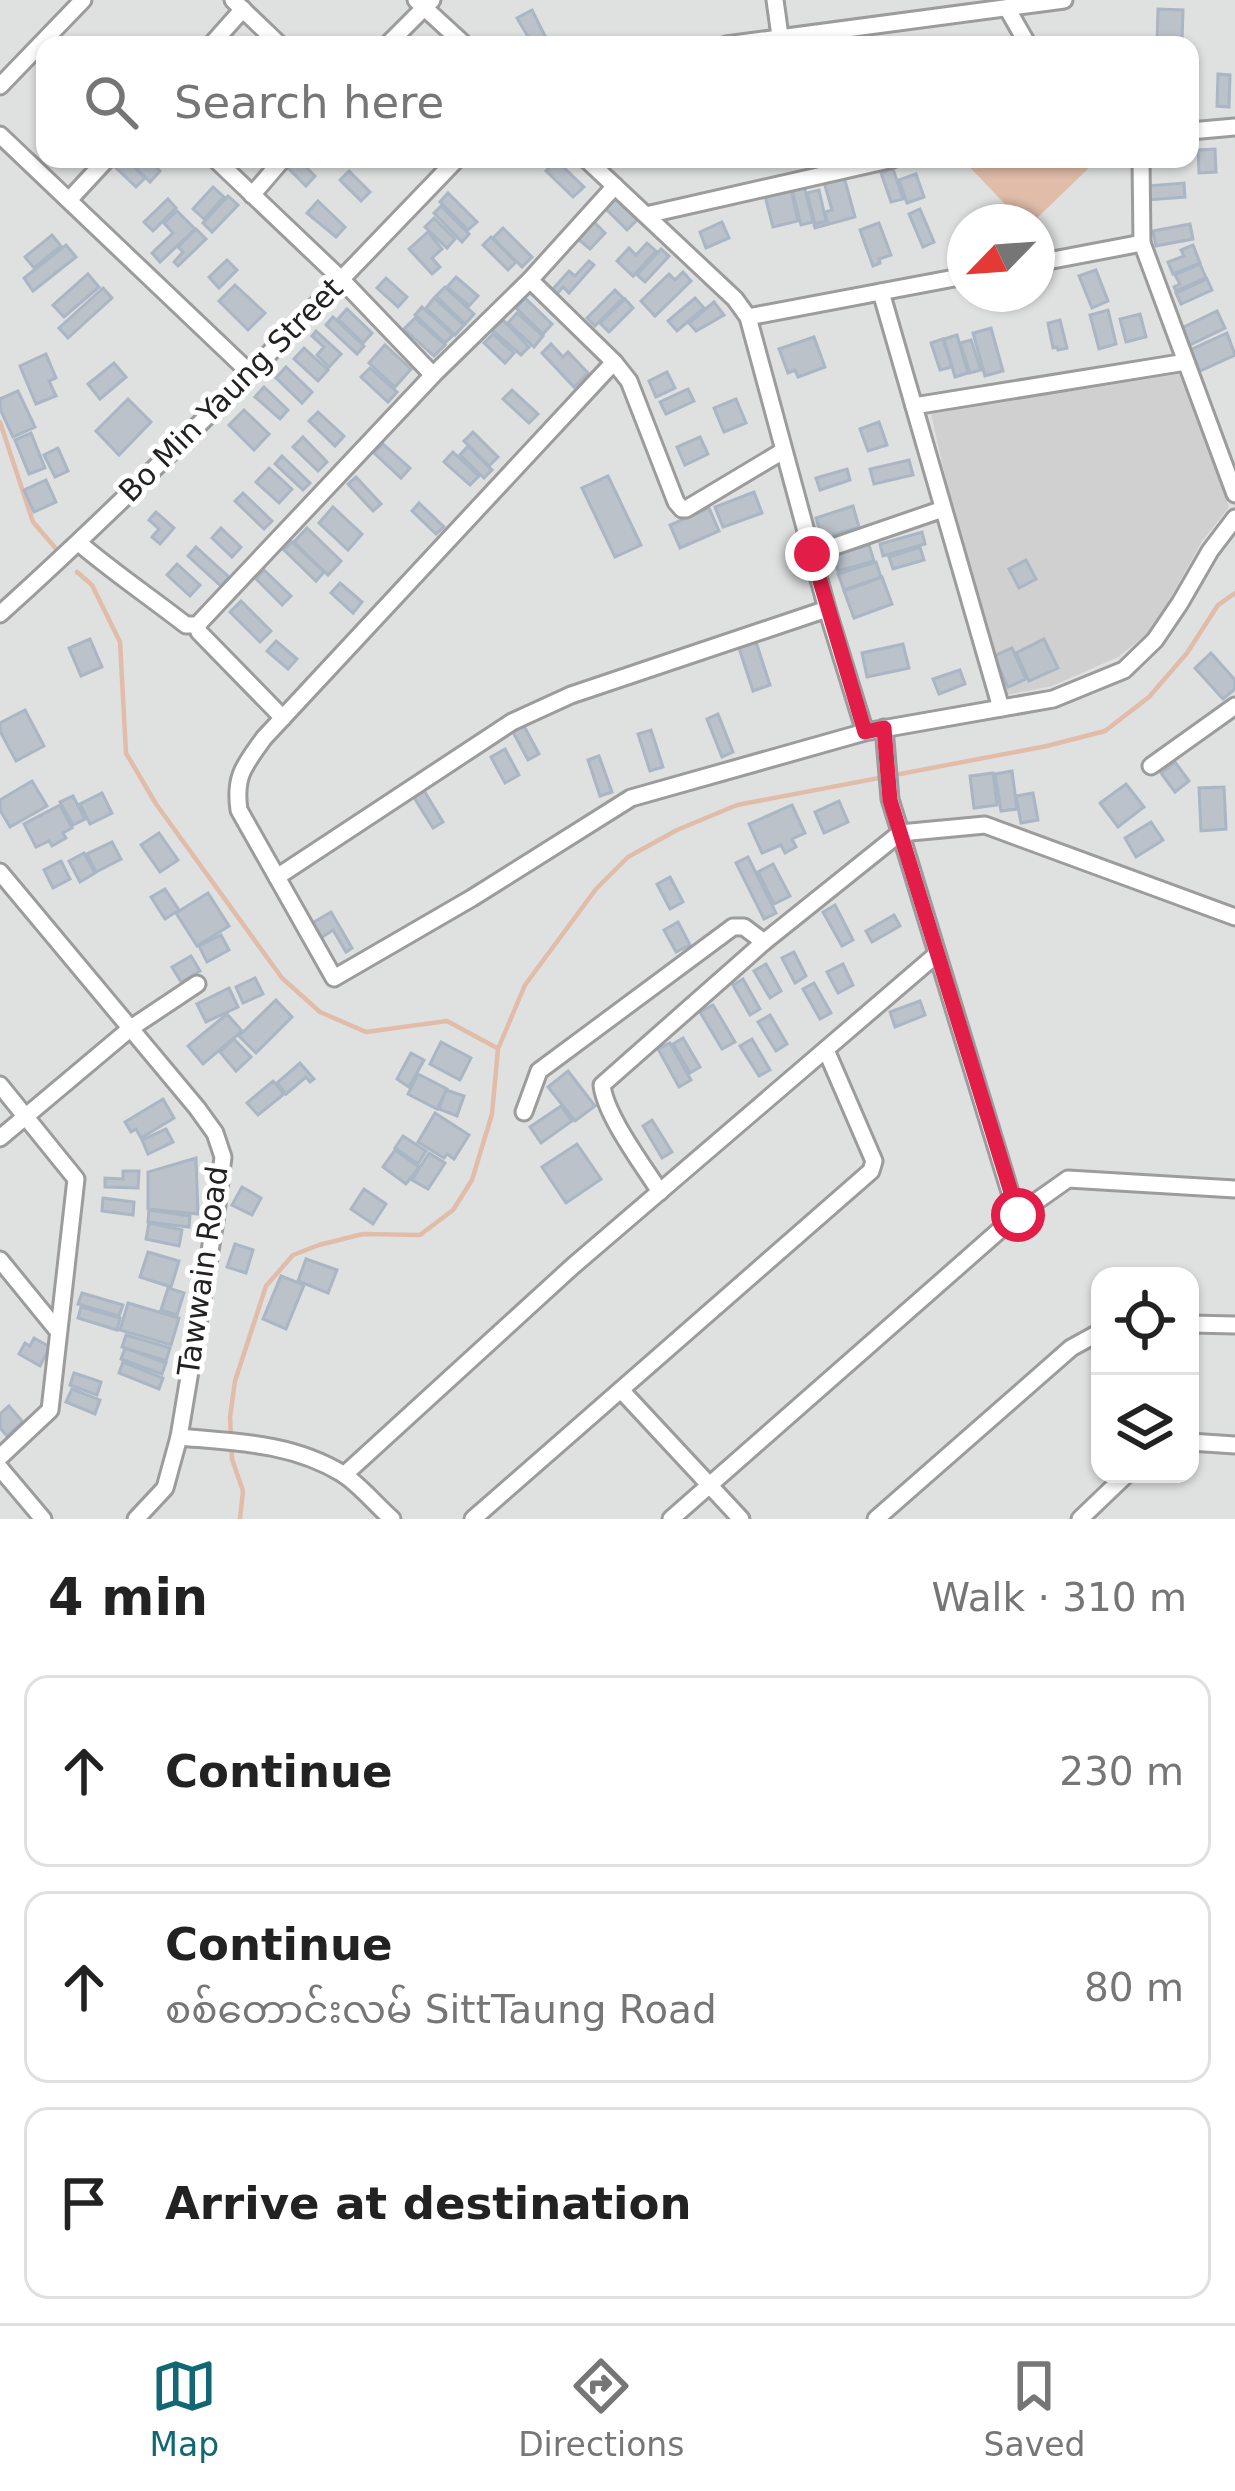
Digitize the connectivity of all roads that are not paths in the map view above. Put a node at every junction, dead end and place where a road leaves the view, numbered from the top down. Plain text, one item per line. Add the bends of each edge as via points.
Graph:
1 (83, 0) edge
2 (775, 0) edge
3 (1059, 0) edge
4 (424, 2) edge
5 (238, 5) edge
6 (1006, 8) junction
7 (48, 36) edge
8 (217, 36) edge
9 (271, 36) edge
10 (395, 36) edge
11 (456, 36) edge
12 (780, 36) joint
13 (1023, 36) edge
14 (36, 49) edge
15 (0, 86) edge
16 (1235, 128) edge
17 (1199, 130) edge
18 (0, 135) edge
19 (99, 168) edge
20 (224, 168) edge
21 (275, 168) edge
22 (448, 168) edge
23 (596, 168) edge
24 (853, 168) edge
25 (1141, 168) edge
26 (615, 186) junction
27 (252, 195) junction
28 (69, 200) junction
29 (646, 215) junction
30 (1142, 243) junction
31 (1055, 259) edge
32 (947, 279) edge
33 (341, 280) junction
34 (530, 280) junction
35 (880, 292) junction
36 (748, 317) junction
37 (614, 362) junction
38 (1186, 362) junction
39 (250, 373) junction
40 (433, 375) junction
41 (914, 406) junction
42 (783, 451) junction
43 (1235, 494) edge
44 (944, 509) junction
45 (1235, 518) edge
46 (80, 543) junction
47 (812, 554) junction
48 (826, 609) junction
49 (0, 614) edge
50 (198, 626) junction
51 (1235, 706) edge
52 (1001, 708) junction
53 (283, 718) junction
54 (884, 728) junction
55 (865, 732) junction
56 (1151, 766) dead end
57 (900, 833) junction
58 (0, 872) edge
59 (277, 877) junction
60 (1235, 916) edge
61 (764, 942) junction
62 (937, 954) junction
63 (196, 984) dead end
64 (131, 1028) junction
65 (826, 1050) junction
66 (0, 1085) edge
67 (524, 1112) dead end
68 (26, 1117) junction
69 (0, 1138) edge
70 (1235, 1189) edge
71 (660, 1192) junction
72 (1018, 1215) junction
73 (0, 1261) edge
74 (1199, 1324) edge
75 (1235, 1325) edge
76 (58, 1331) junction
77 (1091, 1336) edge
78 (621, 1390) junction
79 (179, 1437) junction
80 (1199, 1443) edge
81 (1235, 1445) edge
82 (0, 1457) edge
83 (0, 1468) edge
84 (344, 1475) junction
85 (1118, 1483) edge
86 (709, 1486) junction
87 (43, 1519) edge
88 (136, 1519) edge
89 (392, 1519) edge
90 (473, 1519) edge
91 (671, 1519) edge
92 (741, 1519) edge
93 (876, 1519) edge
94 (1080, 1519) edge

1 - 7 street
2 - 12 street
3 - 6 street
4 - 10 street
4 - 11 street
5 - 8 street
5 - 9 street
6 - 12 street
6 - 13 street
14 - 15 street
16 - 17 street
18 - 28 street
19 - 28 street
20 - 27 street
21 - 27 street
22 - 33 street, Bo Min Yaung Street
23 - 26 street
24 - 29 street
25 - 30 street
26 - 29 street
26 - 34 street
27 - 33 street
28 - 39 street
29 - 36 street
30 - 31 street
30 - 38 street
32 - 35 street
33 - 39 street, Bo Min Yaung Street
33 - 40 street
34 - 37 street
34 - 40 street
35 - 36 street
35 - 41 street
36 - 42 street
37 - 42 street via 682,509
37 - 53 street
38 - 41 street
38 - 43 street
39 - 46 street, Bo Min Yaung Street
40 - 50 street
41 - 44 street
42 - 47 street
44 - 47 street
44 - 52 street
45 - 52 street via 1154,640 1124,670 1053,699
46 - 49 street, Bo Min Yaung Street
46 - 50 street via 186,625
47 - 48 street
48 - 55 street
48 - 59 street via 512,722
50 - 53 street
51 - 56 street
52 - 54 street
53 - 59 street via 239,773 236,791
54 - 55 street
54 - 57 street
55 - 59 street via 631,799 334,979
57 - 60 street via 985,825
57 - 61 street
57 - 62 street
58 - 64 street, Tawwain Road
61 - 67 street via 733,927 539,1071
61 - 71 street via 602,1085
62 - 65 street
62 - 72 street
63 - 64 street
64 - 68 street
64 - 79 street, Tawwain Road via 215,1133 223,1157
65 - 71 street
65 - 78 street via 875,1166
66 - 68 street
68 - 69 street
68 - 76 street via 76,1178
70 - 72 street via 1068,1179
71 - 84 street
72 - 86 street
73 - 76 street
74 - 75 street
76 - 82 street via 50,1410
77 - 93 street
78 - 86 street
78 - 90 street
79 - 84 street via 290,1451
79 - 88 street, Tawwain Road via 165,1488
80 - 81 street
83 - 87 street
84 - 89 street
85 - 94 street
86 - 91 street
86 - 92 street

